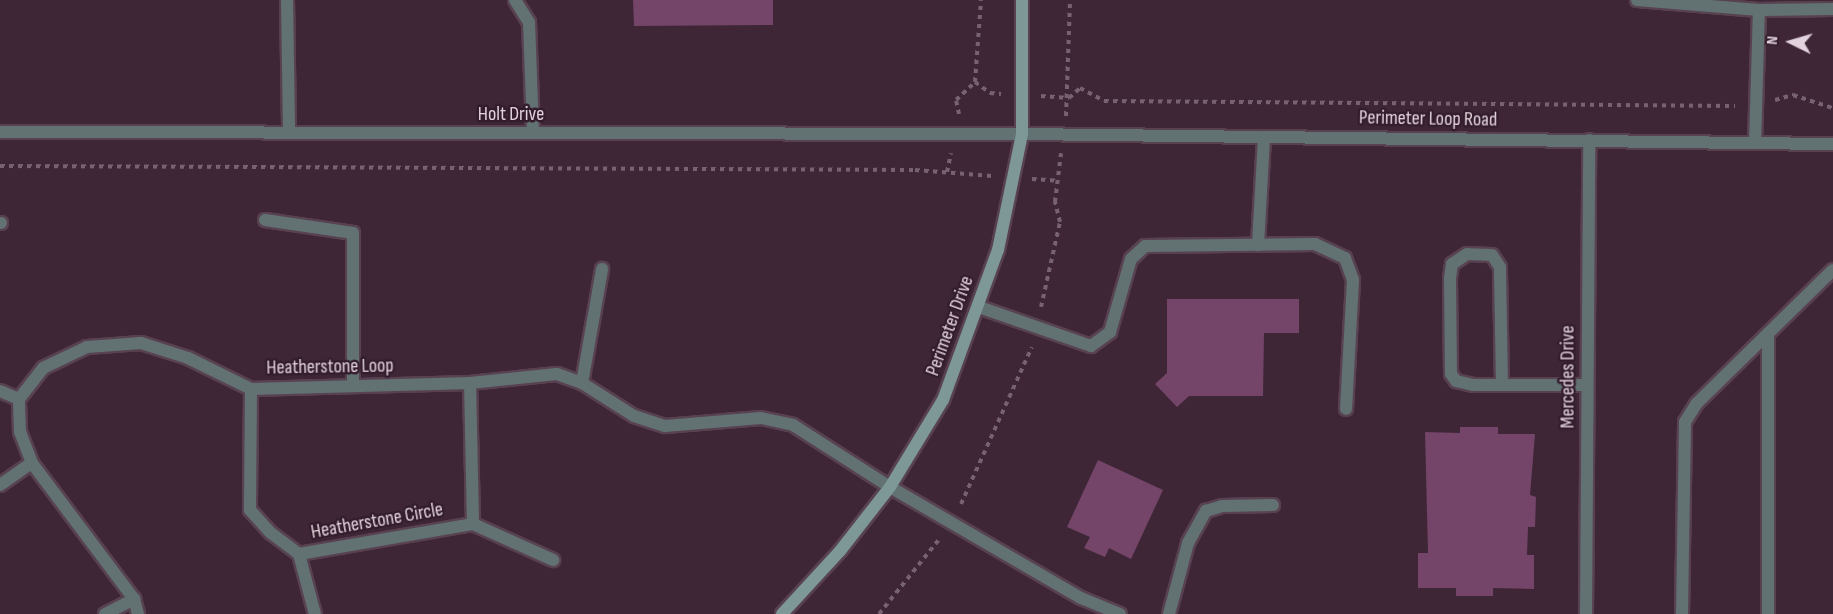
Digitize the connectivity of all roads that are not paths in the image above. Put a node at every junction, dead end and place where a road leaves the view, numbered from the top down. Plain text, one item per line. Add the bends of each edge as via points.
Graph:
1 (287, 0) edge
2 (515, 0) edge
3 (1022, 0) edge
4 (1637, 0) edge
5 (1833, 9) edge
6 (1759, 10) junction
7 (0, 132) edge
8 (289, 133) junction
9 (532, 133) junction
10 (1022, 134) junction
11 (1264, 137) junction
12 (1589, 141) junction
13 (1755, 143) junction
14 (1833, 144) edge
15 (265, 220) dead end
16 (1258, 245) junction
17 (602, 269) dead end
18 (1833, 270) edge
19 (979, 306) junction
20 (1768, 334) junction
21 (470, 383) junction
22 (582, 383) junction
23 (1502, 385) junction
24 (1587, 385) junction
25 (353, 386) junction
26 (251, 388) junction
27 (0, 391) edge
28 (19, 399) junction
29 (1346, 409) dead end
30 (32, 463) junction
31 (0, 485) edge
32 (890, 487) junction
33 (1273, 505) dead end
34 (473, 524) junction
35 (299, 554) junction
36 (553, 560) dead end
37 (134, 599) junction
38 (105, 614) edge
39 (138, 614) edge
40 (315, 614) edge
41 (782, 614) edge
42 (1120, 614) edge
43 (1169, 614) edge
44 (1586, 614) edge
45 (1682, 614) edge
46 (1768, 614) edge

1 - 8 street
2 - 9 street via 529,22
3 - 10 main road, Perimeter Drive
4 - 6 street
5 - 6 street
6 - 13 street
7 - 8 street, Holt Drive
8 - 9 street, Holt Drive
9 - 10 street, Holt Drive
10 - 11 street, Perimeter Loop Road
10 - 19 main road, Perimeter Drive via 998,250
11 - 12 street, Perimeter Loop Road
11 - 16 street
12 - 13 street, Perimeter Loop Road
12 - 24 street, Mercedes Drive
13 - 14 street, Perimeter Loop Road
15 - 25 street via 353,232
16 - 19 street via 1146,246 1136,251 1110,332 1091,346
16 - 29 street via 1315,244 1346,258 1353,280
17 - 22 street
18 - 20 street
19 - 32 main road, Perimeter Drive via 943,399
20 - 45 street via 1698,403 1685,422
20 - 46 street
21 - 22 street, Heatherstone Loop via 557,374
21 - 25 street, Heatherstone Loop
21 - 34 street, Heatherstone Circle
22 - 32 street, Heatherstone Loop via 634,416 665,426 761,418 793,425
23 - 23 street via 1463,384 1451,374 1450,279 1452,264 1467,254 1492,255 1500,267
23 - 24 street
24 - 44 street, Mercedes Drive
25 - 26 street, Heatherstone Loop
26 - 28 street, Heatherstone Loop via 188,358 141,343 87,347 43,369
26 - 35 street, Heatherstone Circle via 250,510 271,533
27 - 28 street
28 - 30 street via 20,432
30 - 31 street
30 - 37 street
32 - 41 main road, Perimeter Drive via 840,551
32 - 42 street, Heatherstone Loop via 1081,598
33 - 43 street via 1222,506 1206,511 1188,543
34 - 35 street, Heatherstone Circle
34 - 36 street
35 - 40 street
37 - 38 street
37 - 39 street

